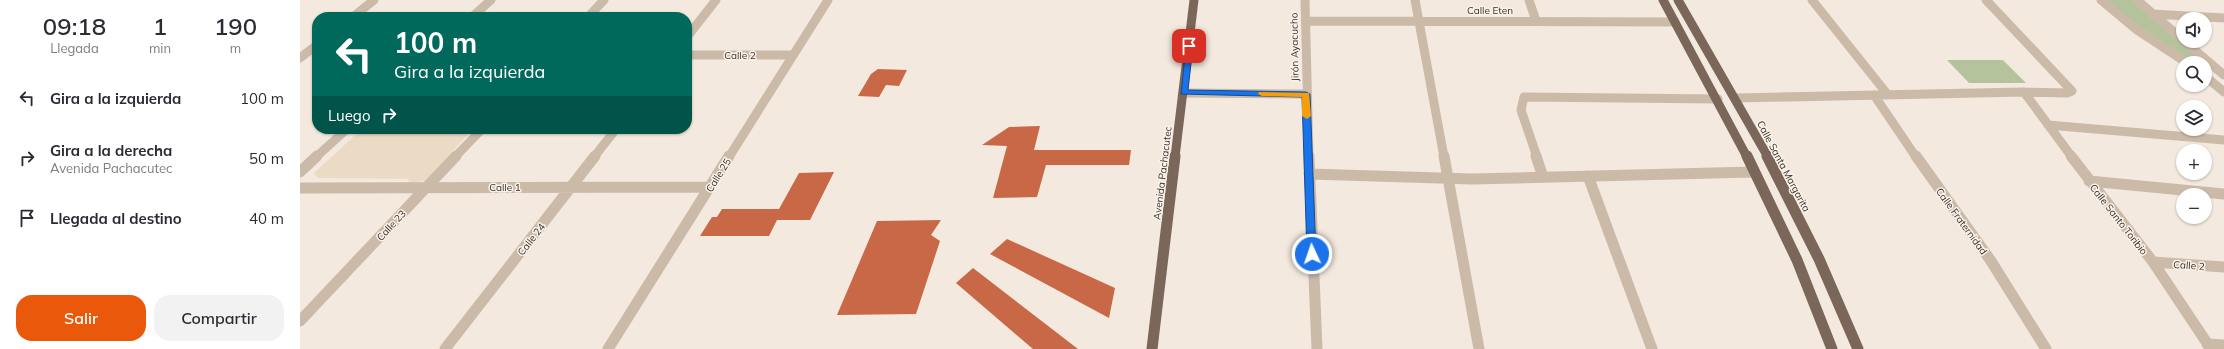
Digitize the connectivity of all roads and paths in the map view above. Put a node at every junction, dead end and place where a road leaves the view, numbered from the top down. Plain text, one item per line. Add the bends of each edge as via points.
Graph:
1 (374, 0) edge
2 (491, 0) edge
3 (604, 0) edge
4 (716, 0) edge
5 (828, 0) edge
6 (1194, 0) edge
7 (1305, 0) edge
8 (1415, 0) edge
9 (1528, 0) edge
10 (1663, 0) edge
11 (1678, 0) edge
12 (1812, 0) edge
13 (1986, 0) edge
14 (2101, 0) edge
15 (2137, 0) edge
16 (358, 12) edge
17 (478, 12) edge
18 (593, 12) edge
19 (2152, 14) junction
20 (2224, 18) edge
21 (1306, 21) junction
22 (1419, 21) junction
23 (1536, 21) junction
24 (1675, 22) junction
25 (692, 31) edge
26 (2176, 35) edge
27 (312, 47) edge
28 (2191, 48) edge
29 (312, 53) edge
30 (302, 54) edge
31 (692, 55) edge
32 (793, 55) junction
33 (2176, 56) edge
34 (2224, 75) edge
35 (2212, 82) edge
36 (2024, 92) junction
37 (2224, 92) edge
38 (1184, 93) junction
39 (1306, 94) junction
40 (1874, 95) junction
41 (1888, 95) junction
42 (1736, 98) junction
43 (1718, 99) junction
44 (2048, 125) junction
45 (342, 134) edge
46 (477, 134) edge
47 (612, 134) edge
48 (2224, 140) edge
49 (300, 172) edge
50 (1754, 172) junction
51 (1309, 174) junction
52 (1588, 176) junction
53 (1543, 177) junction
54 (1448, 178) junction
55 (2089, 181) junction
56 (571, 187) junction
57 (710, 187) junction
58 (300, 188) edge
59 (427, 188) junction
60 (2224, 194) edge
61 (2153, 262) junction
62 (2224, 267) edge
63 (300, 321) edge
64 (2224, 345) edge
65 (2209, 346) edge
66 (445, 349) edge
67 (608, 349) edge
68 (1152, 349) edge
69 (1316, 349) edge
70 (1479, 349) edge
71 (1652, 349) edge
72 (1832, 349) edge
73 (1858, 349) edge
74 (2046, 349) edge

1 - 16 street
2 - 17 street
3 - 18 street
4 - 25 street
5 - 32 street, Calle 25
6 - 38 main road, Avenida Pachacutec
7 - 21 street, Jirón Ayacucho
8 - 22 street
9 - 23 street
10 - 24 main road
11 - 42 main road, Calle Santa Margarita
12 - 41 street
13 - 36 street via 2072,91
14 - 33 street via 2137,30
15 - 19 street
19 - 20 street
19 - 26 street
21 - 22 street, Calle Eten
21 - 39 street, Jirón Ayacucho
22 - 23 street, Calle Eten
22 - 54 street
23 - 24 street, Calle Eten
24 - 43 main road
27 - 30 street
28 - 34 street
29 - 30 street
31 - 32 street, Calle 2
32 - 57 street, Calle 25
35 - 37 street
36 - 41 street
36 - 44 street, Calle Santo Toribio
38 - 39 street
38 - 68 main road, Avenida Pachacutec
39 - 51 street, Jirón Ayacucho
40 - 41 street
40 - 42 street
40 - 74 street, Calle Fraternidad via 1991,261
42 - 73 main road, Calle Santa Margarita via 1818,254
43 - 50 main road
43 - 53 street via 1524,97 1521,110
44 - 48 street
44 - 55 street, Calle Santo Toribio
45 - 49 street
46 - 59 street, Calle 23
47 - 56 street, Calle 24
50 - 52 street
50 - 72 main road via 1806,278
51 - 54 street
51 - 69 street, Jirón Ayacucho
52 - 53 street
52 - 71 street
53 - 54 street
54 - 70 street
55 - 60 street
55 - 61 street, Calle Santo Toribio
56 - 57 street, Calle 1
56 - 59 street, Calle 1
56 - 66 street, Calle 24
57 - 67 street, Calle 25
58 - 59 street, Calle 1
59 - 63 street, Calle 23
61 - 62 street, Calle 2
61 - 65 street, Calle Santo Toribio
64 - 65 street

